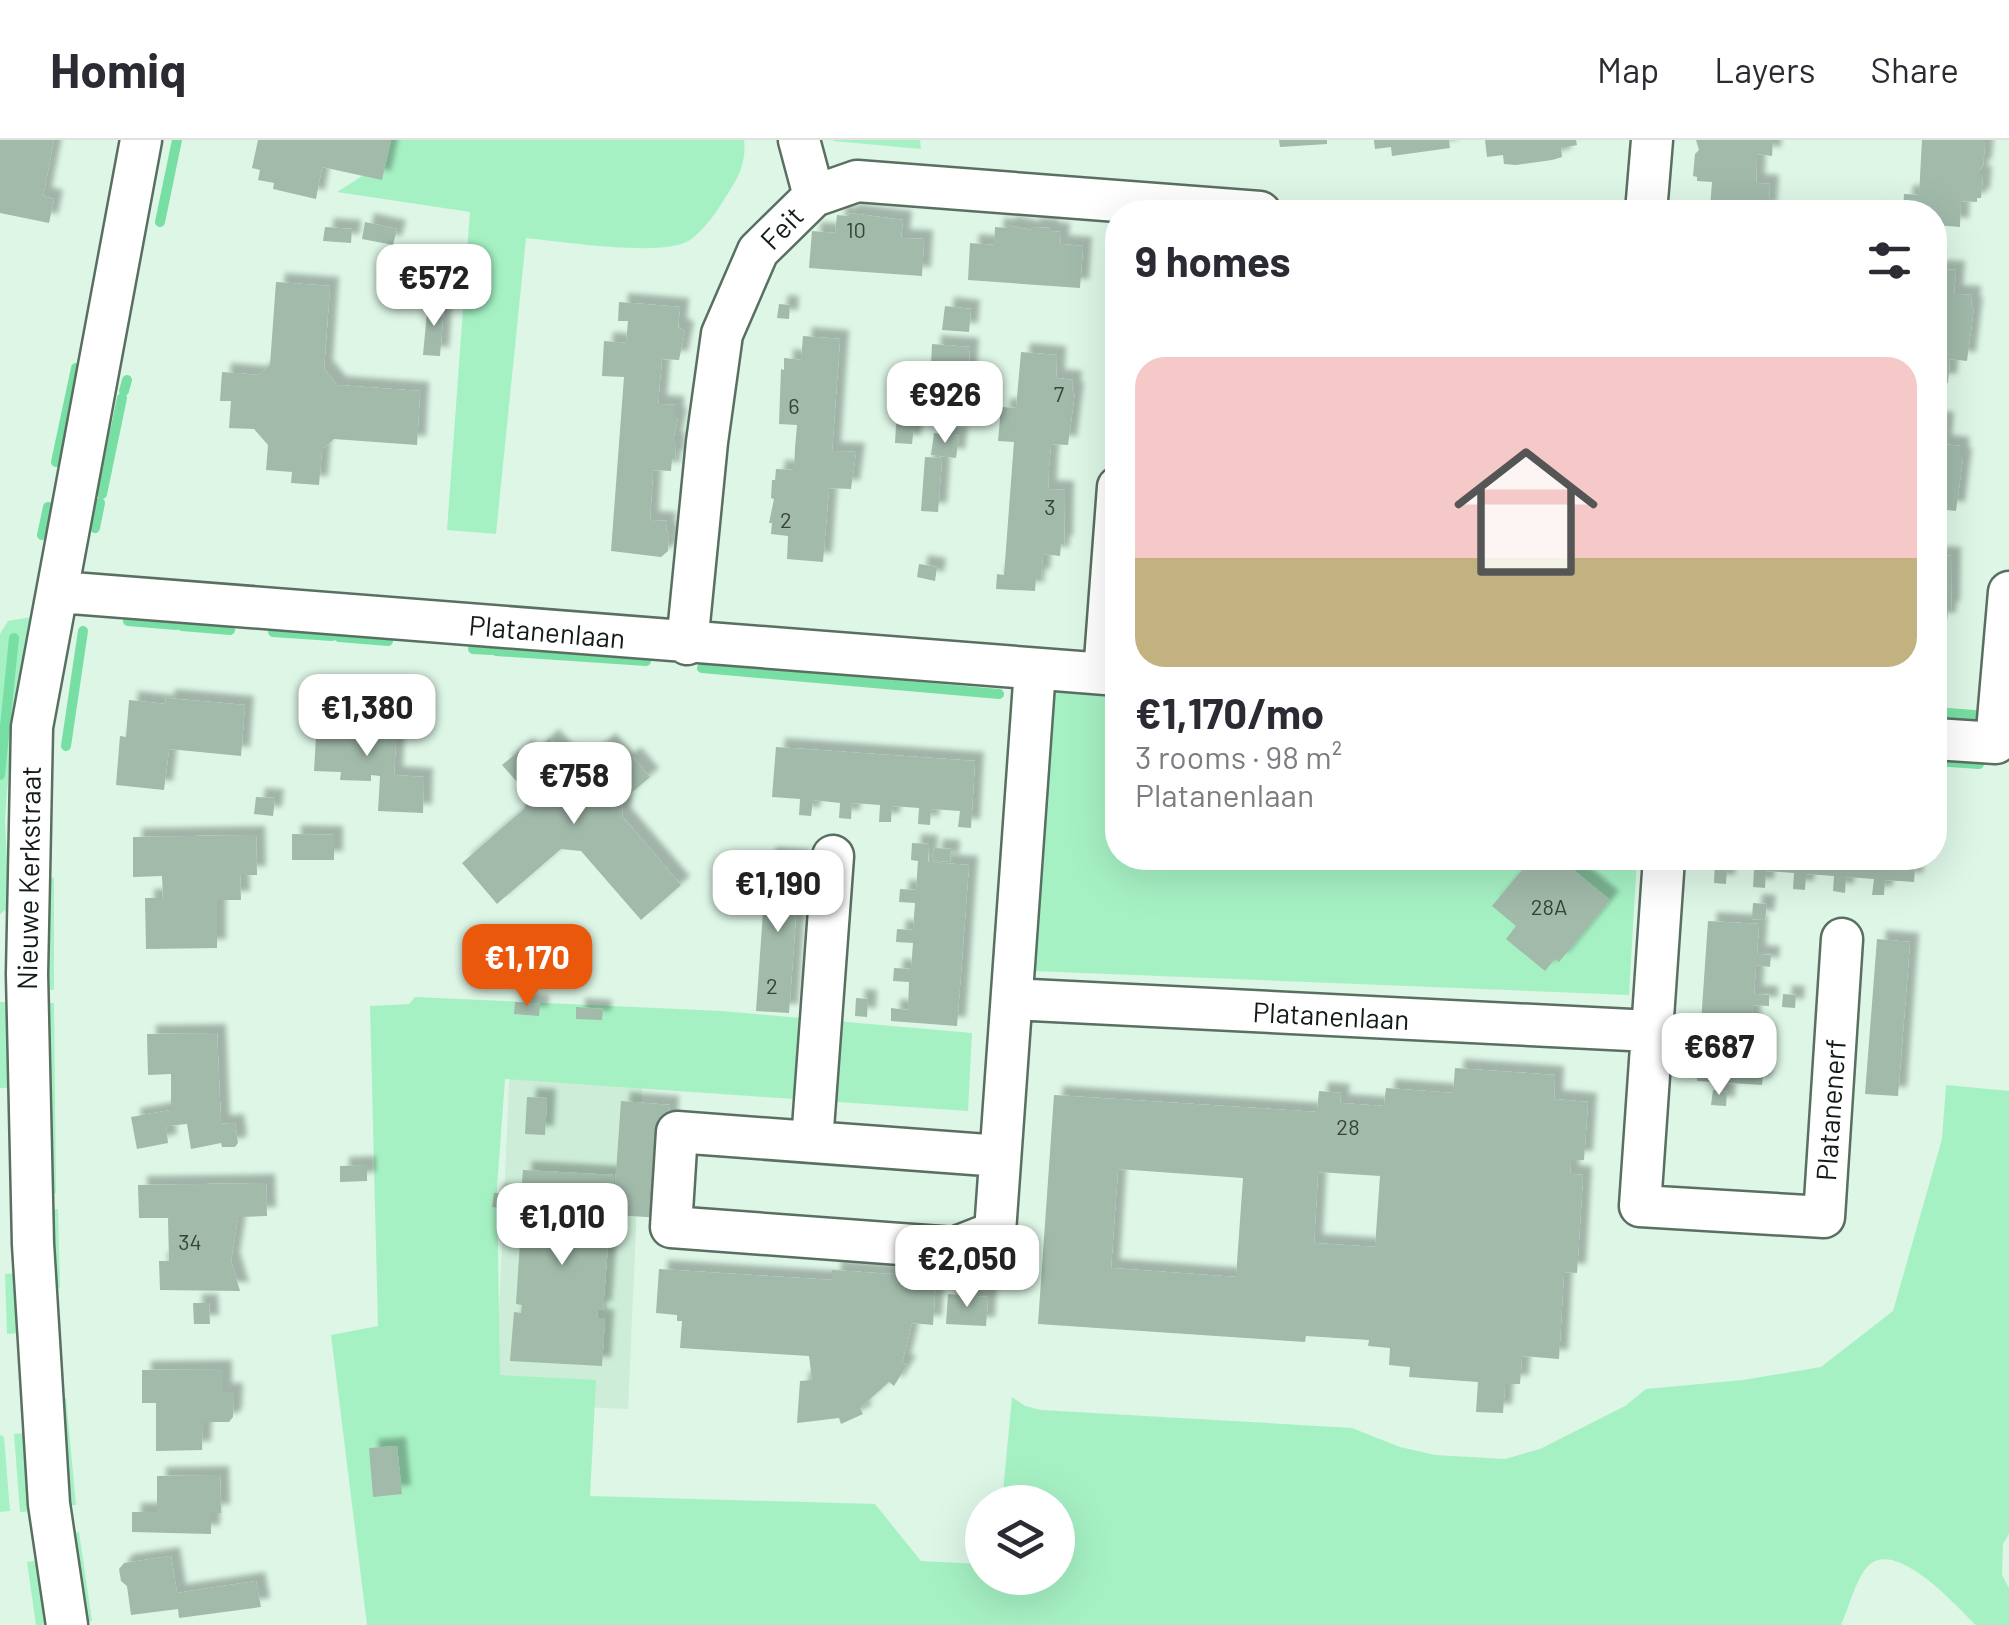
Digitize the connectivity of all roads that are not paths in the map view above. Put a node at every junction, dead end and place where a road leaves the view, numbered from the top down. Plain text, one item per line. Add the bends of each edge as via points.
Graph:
1 (141, 140) edge
2 (798, 140) edge
3 (1652, 140) edge
4 (814, 196) junction
5 (1647, 200) edge
6 (1105, 206) edge
7 (59, 592) junction
8 (2009, 592) edge
9 (687, 644) junction
10 (1035, 668) junction
11 (1105, 674) edge
12 (1947, 740) edge
13 (832, 856) dead end
14 (1663, 870) edge
15 (1842, 939) dead end
16 (13, 970) edge
17 (1012, 1000) junction
18 (1651, 1032) junction
19 (812, 1142) junction
20 (1000, 1156) junction
21 (66, 1625) edge

1 - 7 street, Nieuwe Kerkstraat
2 - 4 street
3 - 5 street
4 - 6 street, Feit via 857,182
4 - 9 street, Feit via 758,251 722,334
7 - 9 street, Platanenlaan
7 - 16 street, Nieuwe Kerkstraat via 32,727
8 - 12 street via 1996,743
9 - 10 street, Platanenlaan
10 - 11 street, Platanenlaan
10 - 17 street
13 - 19 street
14 - 18 street
15 - 18 street, Platanenerf via 1824,1217 1640,1206
16 - 21 street, Nieuwe Kerkstraat via 47,1484
17 - 18 street, Platanenlaan
17 - 20 street
19 - 20 street
19 - 20 street via 677,1132 670,1227 954,1248 995,1232

